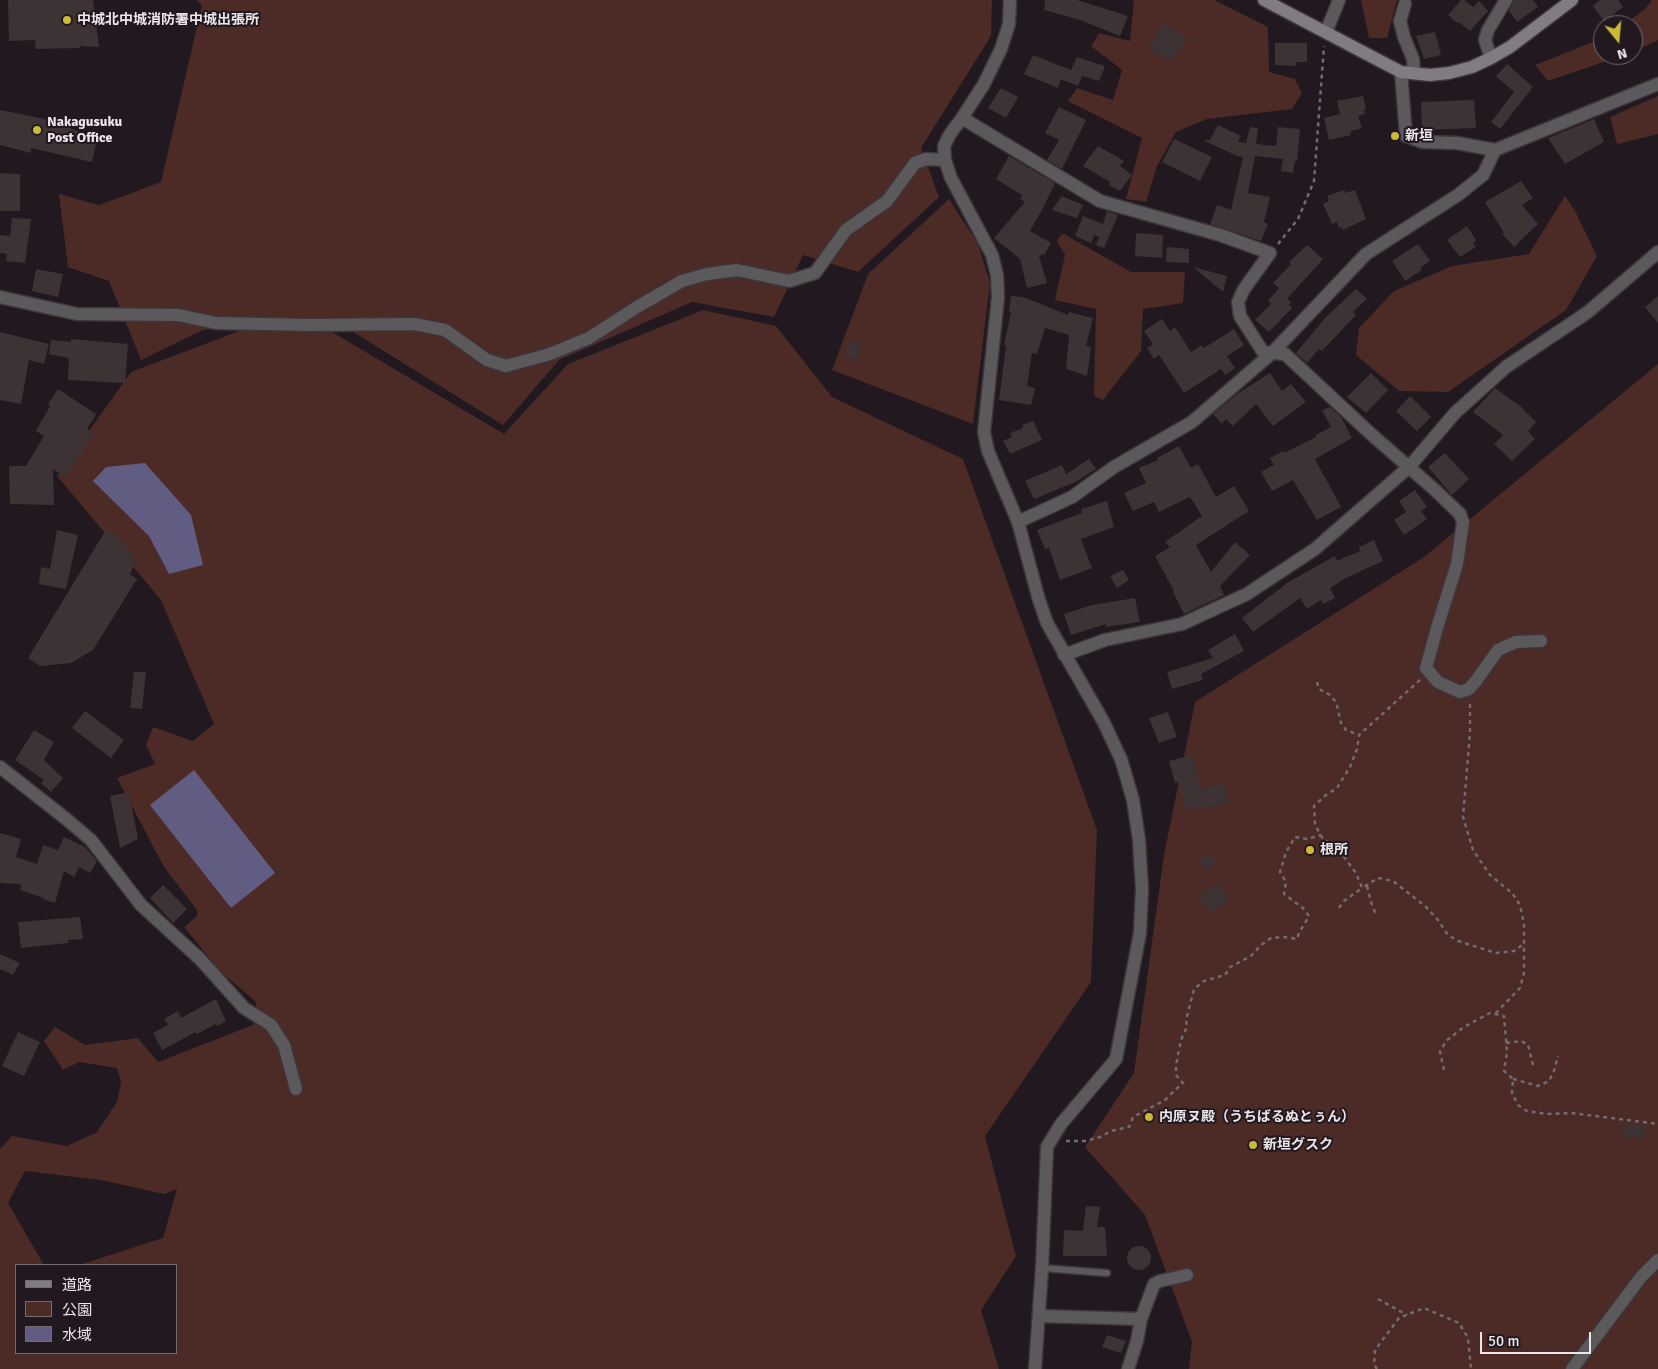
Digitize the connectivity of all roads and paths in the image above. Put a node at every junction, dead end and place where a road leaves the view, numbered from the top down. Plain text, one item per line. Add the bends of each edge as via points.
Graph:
1 (1010, 0) edge
2 (1264, 0) edge
3 (1339, 0) edge
4 (1506, 0) edge
5 (1572, 0) edge
6 (1405, 4) dead end
7 (1325, 37) junction
8 (1491, 58) junction
9 (1408, 73) junction
10 (1658, 84) edge
11 (962, 118) junction
12 (1494, 150) junction
13 (945, 160) junction
14 (1658, 252) edge
15 (1270, 253) junction
16 (0, 297) edge
17 (1272, 354) junction
18 (1409, 466) junction
19 (1018, 522) junction
20 (1541, 641) dead end
21 (1064, 655) junction
22 (1436, 680) junction
23 (1317, 682) dead end
24 (1460, 692) junction
25 (1359, 735) junction
26 (0, 767) edge
27 (1321, 835) junction
28 (1367, 886) junction
29 (1362, 888) junction
30 (1339, 908) dead end
31 (1379, 914) dead end
32 (1525, 943) junction
33 (1495, 1014) junction
34 (1506, 1043) junction
35 (1558, 1056) dead end
36 (1533, 1065) dead end
37 (1444, 1070) dead end
38 (1513, 1079) junction
39 (296, 1090) dead end
40 (1658, 1124) edge
41 (1064, 1141) dead end
42 (1658, 1260) edge
43 (1042, 1268) junction
44 (1108, 1273) dead end
45 (1187, 1276) dead end
46 (1378, 1299) dead end
47 (1407, 1314) junction
48 (1039, 1316) junction
49 (1141, 1319) junction
50 (1036, 1369) edge
51 (1128, 1369) edge
52 (1377, 1369) edge
53 (1471, 1369) edge
54 (1572, 1369) edge

1 - 11 street via 1009,24 1001,49
2 - 7 main road
3 - 7 street
4 - 8 street via 1488,30 1486,40
5 - 8 main road
6 - 9 street via 1400,21 1414,59
7 - 9 main road
7 - 15 path via 1314,181 1298,219
8 - 9 main road via 1449,73
9 - 12 street via 1406,136 1422,142 1457,143
10 - 12 street
11 - 13 street via 944,146
11 - 15 street via 1100,201 1220,235
12 - 17 street via 1483,175 1458,195 1366,254
13 - 16 street via 926,159 915,163 887,201 846,230 814,273 789,281 737,270 682,281 589,338 550,354 506,366 487,360 445,330 414,324 216,323 178,315 77,314
13 - 19 street via 951,178 992,255 997,275 998,297 984,432 988,451
14 - 18 street via 1588,312 1506,367 1455,413
15 - 17 street via 1238,302 1240,316 1263,352
17 - 18 street via 1284,354
17 - 19 street via 1192,422 1114,467 1072,497
18 - 21 street via 1315,549 1247,594 1182,624 1105,640
18 - 22 street via 1460,514 1463,522 1457,564 1426,668
19 - 21 street via 1039,600
20 - 24 street via 1516,642 1498,650 1473,685
21 - 43 street via 1121,759 1133,800 1142,889 1140,933 1116,1058 1061,1124 1047,1147
22 - 24 street
22 - 25 path via 1418,680
23 - 25 path via 1319,689 1336,702 1346,730
24 - 32 path via 1471,704 1463,817 1473,850 1490,875 1512,893 1520,905
25 - 27 path via 1350,767 1337,788 1314,806 1315,825
26 - 39 street via 91,840 141,904 200,959 244,1008 271,1025 284,1045
27 - 29 path via 1338,849 1356,873
27 - 41 path via 1307,839 1295,837 1280,872 1286,882 1284,894 1309,916 1297,939 1271,938 1251,956 1230,967 1225,975 1204,981 1194,989 1176,1065 1176,1075 1184,1083 1165,1100 1133,1117 1129,1127 1086,1141
28 - 29 path
28 - 31 path via 1370,902
28 - 32 path via 1378,878 1393,881 1425,906 1448,935 1458,941 1496,954 1514,951
29 - 30 path
32 - 33 path via 1520,988
33 - 34 path via 1504,1016
33 - 37 path via 1490,1012 1446,1041 1440,1052
34 - 36 path via 1521,1041 1528,1045
34 - 38 path via 1504,1071
35 - 38 path via 1549,1081 1538,1086
38 - 40 path via 1512,1093 1518,1105 1527,1111 1548,1114 1572,1112
42 - 54 street via 1641,1277
43 - 44 lane
43 - 48 street
45 - 49 street via 1154,1284
46 - 47 path
47 - 52 path via 1399,1318 1376,1350 1374,1364
47 - 53 path via 1424,1308 1459,1323 1468,1338
48 - 49 street
48 - 50 street
49 - 51 street

